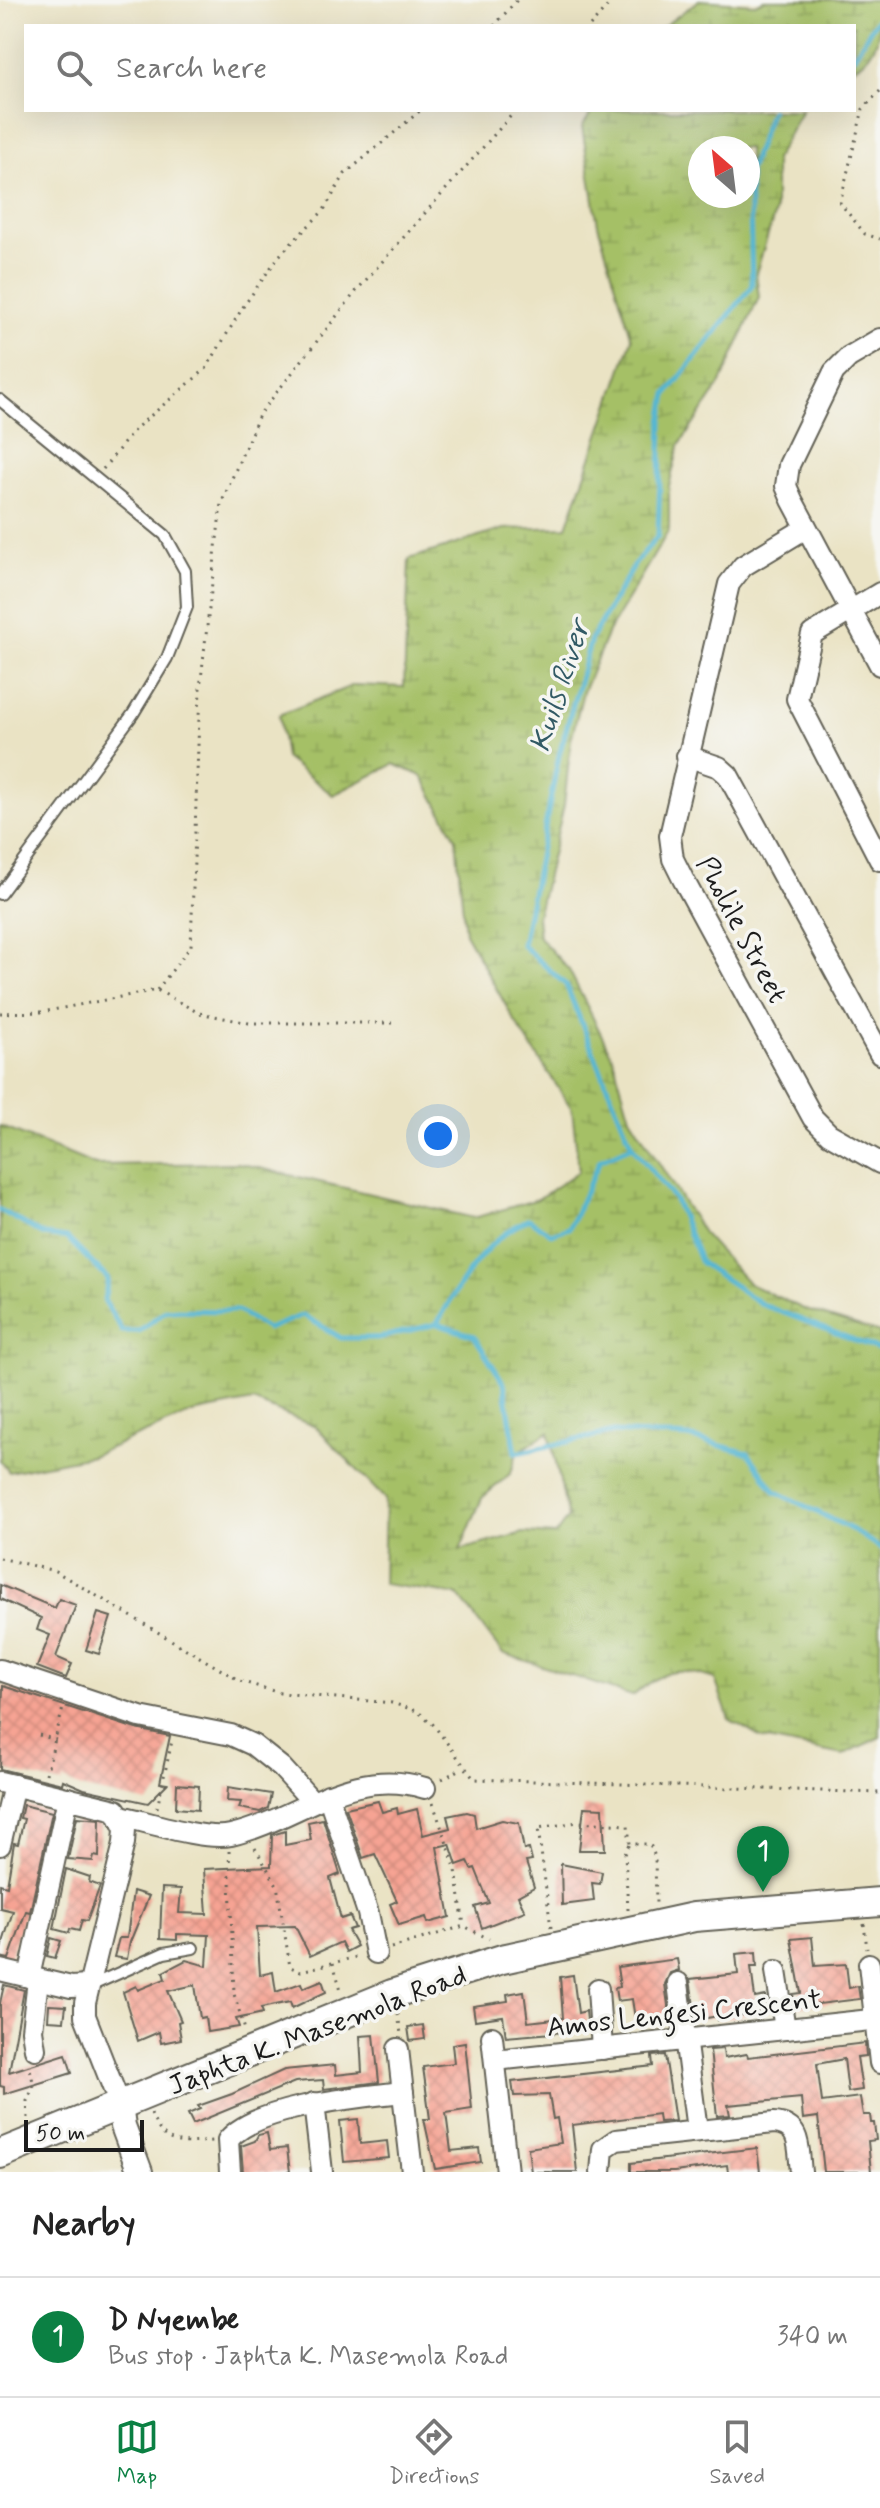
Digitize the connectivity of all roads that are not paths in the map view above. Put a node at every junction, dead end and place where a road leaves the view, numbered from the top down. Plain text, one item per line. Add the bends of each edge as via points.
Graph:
1 (880, 339) edge
2 (0, 400) edge
3 (806, 528) junction
4 (880, 593) edge
5 (850, 609) junction
6 (880, 665) edge
7 (687, 756) junction
8 (880, 860) edge
9 (0, 894) edge
10 (880, 1054) edge
11 (880, 1163) edge
12 (0, 1670) edge
13 (7, 1783) edge
14 (425, 1788) road end
15 (68, 1798) junction
16 (320, 1798) junction
17 (118, 1813) junction
18 (0, 1845) edge
19 (872, 1909) edge
20 (193, 1948) dead end
21 (376, 1953) road end
22 (869, 1964) road end
23 (0, 1970) edge
24 (776, 1971) dead end
25 (34, 1978) junction
26 (678, 1983) dead end
27 (88, 1986) junction
28 (598, 1989) dead end
29 (878, 2019) edge
30 (785, 2029) junction
31 (492, 2037) dead end
32 (686, 2040) junction
33 (35, 2049) road end
34 (398, 2049) road end
35 (602, 2049) junction
36 (495, 2060) junction
37 (880, 2063) edge
38 (403, 2092) junction
39 (314, 2103) junction
40 (120, 2105) junction
41 (697, 2130) junction
42 (0, 2154) edge
43 (140, 2172) edge
44 (230, 2172) edge
45 (322, 2172) edge
46 (412, 2172) edge
47 (507, 2172) edge
48 (601, 2172) edge
49 (801, 2172) edge

1 - 3 street via 834,372 792,456 786,486
2 - 9 lane via 165,535 185,571 187,607 180,630 133,714
3 - 5 street
3 - 7 street, Pholile Street via 732,577
4 - 5 street
5 - 6 street
5 - 8 street via 809,639 797,699
7 - 10 street via 728,775
7 - 11 street, Pholile Street via 670,836 673,859 813,1118 829,1134
12 - 16 street via 175,1726 231,1735 253,1745
13 - 15 street
13 - 18 street
14 - 16 street via 390,1781
15 - 17 street
15 - 25 street
16 - 17 street via 228,1836
16 - 21 street via 368,1913
17 - 27 street via 124,1843
19 - 40 main road, Japhta K. Masemola Road via 694,1917 502,1959 392,1994
20 - 27 lane via 164,1953
22 - 29 street
23 - 25 street
24 - 30 street
25 - 27 street
25 - 33 street
26 - 32 street
27 - 40 street via 85,2016
28 - 35 street
29 - 30 street, Amos Lengesi Crescent
29 - 37 street
30 - 32 street, Amos Lengesi Crescent
31 - 36 street
32 - 35 street, Amos Lengesi Crescent
32 - 41 street
34 - 38 street
35 - 36 street, Amos Lengesi Crescent
36 - 47 street
38 - 39 street
38 - 46 street
39 - 44 street via 238,2130 228,2140
39 - 45 street
40 - 42 main road, Japhta K. Masemola Road
40 - 43 street
41 - 48 street via 610,2141 600,2156
41 - 49 street via 789,2125 797,2138

